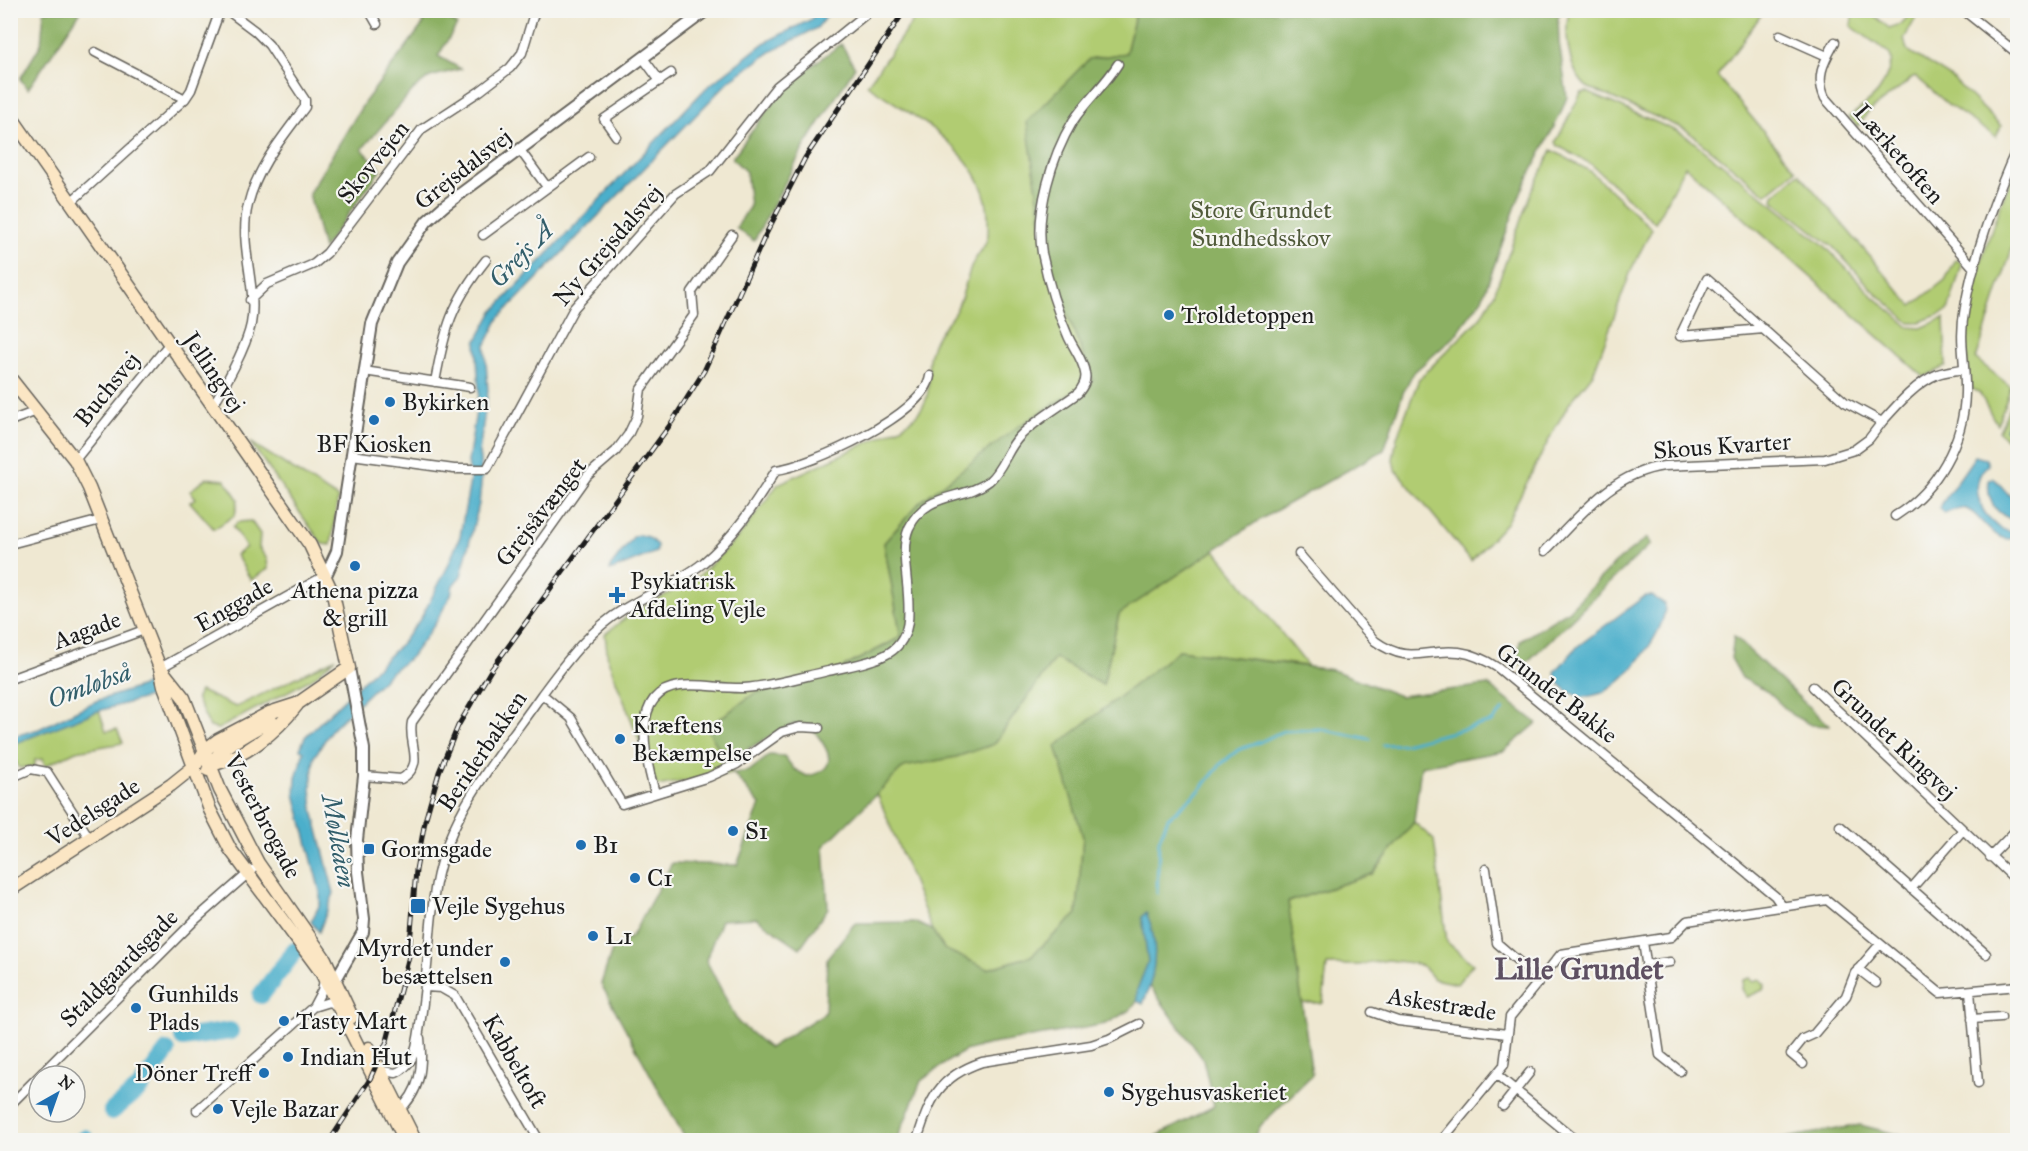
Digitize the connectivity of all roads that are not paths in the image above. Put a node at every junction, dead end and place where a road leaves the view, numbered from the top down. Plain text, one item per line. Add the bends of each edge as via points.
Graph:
1 (225, 10) edge
2 (369, 10) edge
3 (535, 10) edge
4 (707, 10) edge
5 (871, 10) edge
6 (1964, 10) edge
7 (377, 24) dead end
8 (1780, 35) dead end
9 (1835, 42) dead end
10 (96, 52) dead end
11 (2018, 54) edge
12 (1827, 56) junction
13 (643, 58) junction
14 (1118, 64) dead end
15 (670, 73) dead end
16 (660, 81) junction
17 (185, 99) junction
18 (10, 115) edge
19 (616, 136) dead end
20 (2018, 146) edge
21 (520, 150) junction
22 (589, 157) dead end
23 (2009, 165) junction
24 (2018, 172) edge
25 (547, 187) junction
26 (72, 201) junction
27 (483, 235) dead end
28 (732, 235) dead end
29 (486, 260) dead end
30 (1974, 268) junction
31 (250, 300) junction
32 (1764, 329) junction
33 (169, 344) junction
34 (1962, 369) junction
35 (364, 371) junction
36 (930, 376) dead end
37 (10, 378) edge
38 (435, 382) junction
39 (470, 387) dead end
40 (212, 407) junction
41 (37, 411) junction
42 (10, 421) edge
43 (1882, 422) junction
44 (352, 455) junction
45 (75, 460) junction
46 (1895, 516) dead end
47 (101, 520) junction
48 (10, 544) edge
49 (1545, 551) dead end
50 (1299, 554) dead end
51 (326, 575) junction
52 (144, 630) junction
53 (160, 668) junction
54 (349, 668) junction
55 (10, 680) edge
56 (1813, 687) dead end
57 (542, 694) junction
58 (297, 704) junction
59 (819, 728) dead end
60 (205, 750) junction
61 (196, 765) junction
62 (211, 765) junction
63 (364, 776) junction
64 (10, 778) edge
65 (204, 792) junction
66 (655, 792) junction
67 (1840, 826) dead end
68 (2018, 828) edge
69 (1962, 831) junction
70 (90, 839) junction
71 (1990, 857) junction
72 (260, 865) junction
73 (1486, 869) dead end
74 (246, 874) junction
75 (2018, 882) edge
76 (1911, 889) junction
77 (10, 890) edge
78 (1782, 906) junction
79 (1642, 942) junction
80 (1880, 944) junction
81 (1986, 954) dead end
82 (1670, 962) dead end
83 (1646, 965) junction
84 (1858, 969) junction
85 (330, 979) junction
86 (1540, 980) junction
87 (1876, 983) dead end
88 (2018, 986) edge
89 (426, 987) junction
90 (1970, 991) junction
91 (337, 1006) junction
92 (313, 1007) junction
93 (1372, 1012) dead end
94 (2001, 1017) dead end
95 (1972, 1019) junction
96 (1139, 1024) dead end
97 (419, 1032) junction
98 (1507, 1034) junction
99 (1803, 1064) dead end
100 (382, 1071) junction
101 (1680, 1071) dead end
102 (1530, 1072) dead end
103 (1497, 1075) junction
104 (1978, 1083) dead end
105 (1516, 1090) junction
106 (10, 1105) edge
107 (1503, 1106) dead end
108 (197, 1110) dead end
109 (396, 1111) junction
110 (405, 1140) edge
111 (415, 1140) edge
112 (538, 1140) edge
113 (917, 1140) edge
114 (1442, 1140) edge
115 (1576, 1140) edge

1 - 17 street via 218,16
1 - 31 street via 269,45 304,100 304,107 264,164 247,208 245,246
2 - 7 street
3 - 31 street, Skovvejen via 522,53 510,68 422,129 327,253 314,264 267,284
4 - 13 street, Grejsdalsvej
5 - 44 street, Ny Grejsdalsvej via 777,86 722,159 675,194 574,308 489,466 468,470
6 - 11 street
8 - 12 street
9 - 12 street, Lærketoften
10 - 17 street
12 - 30 street, Lærketoften via 1819,80 1825,98
13 - 16 street
13 - 21 street, Grejsdalsvej
14 - 66 street via 1106,84 1074,119 1052,172 1044,204 1042,249 1047,278 1056,309 1082,362 1085,384 1021,435 987,482 931,503 918,513 908,530 906,546 907,628 894,650 868,661 763,686 683,686 667,688 654,698 645,720 644,737
15 - 16 street
16 - 19 street via 604,119
17 - 26 street
18 - 26 main road, Jellingvej
20 - 23 street
21 - 25 street
21 - 35 street, Grejsdalsvej via 444,206 412,241 397,263 372,324
22 - 25 street
23 - 24 street
23 - 30 street
25 - 27 street
26 - 33 main road, Jellingvej
28 - 63 street, Grejsåvænget via 692,292 694,315 641,389 637,416 628,435 587,476 412,722 414,766 401,779
29 - 38 street via 449,318
30 - 34 street via 1960,334
31 - 40 street via 251,323
32 - 32 street via 1707,279 1680,336 1722,333
32 - 43 street via 1845,402
33 - 40 main road, Jellingvej
33 - 45 street, Buchsvej
34 - 43 street, Skous Kvarter via 1931,377
34 - 46 street via 1964,404 1951,455 1923,493
35 - 38 street
35 - 44 street, Grejsdalsvej
36 - 57 street via 919,396 864,437 793,468 776,470 748,516 729,538 702,563 622,609 592,633
37 - 41 main road, Vesterbrogade
38 - 39 street
40 - 51 main road, Jellingvej
41 - 42 street
41 - 45 main road, Vesterbrogade
43 - 49 street, Skous Kvarter via 1854,450 1825,459 1664,466 1639,472 1608,489
44 - 51 street, Grejsdalsvej via 337,550
45 - 47 main road, Vesterbrogade
47 - 48 street
47 - 52 main road, Vesterbrogade
50 - 78 street, Grundet Bakke via 1388,651 1415,657 1466,653 1498,668 1775,896
51 - 53 street, Enggade
51 - 54 main road, Jellingvej via 338,610
52 - 53 main road, Vesterbrogade
52 - 55 street, Aagade
53 - 60 main road, Vesterbrogade via 184,699
53 - 61 main road, Vesterbrogade
54 - 58 main road, Vedelsgade
54 - 63 street via 364,749
56 - 69 street, Grundet Ringvej
57 - 66 street, Beriderbakken via 571,718 621,804
57 - 89 street, Beriderbakken via 466,805 444,849 434,893
58 - 60 main road, Vedelsgade via 269,713
58 - 62 main road via 225,749
59 - 66 street, Beriderbakken via 800,727 782,732 737,764 709,777
60 - 61 main road, Vedelsgade
60 - 62 main road, Vesterbrogade
61 - 62 main road
61 - 65 main road, Vesterbrogade
61 - 70 main road, Vedelsgade
62 - 65 main road
62 - 72 main road, Vesterbrogade via 222,795
63 - 85 street via 357,840 363,932
64 - 70 street via 31,769 47,772
65 - 74 main road, Vesterbrogade
67 - 76 street
68 - 71 street
69 - 71 street, Grundet Ringvej
69 - 76 street
70 - 77 main road, Vedelsgade
71 - 75 street, Grundet Ringvej
72 - 74 street, Staldgaardsgade
72 - 85 main road, Vesterbrogade via 326,959
73 - 86 street via 1497,943
74 - 85 main road, Vesterbrogade
74 - 106 street, Staldgaardsgade
76 - 81 street
78 - 79 street via 1687,921 1671,938
78 - 80 street via 1827,900
79 - 83 street
79 - 86 street via 1561,954
80 - 84 street
80 - 90 street via 1940,993
82 - 83 street
83 - 101 street via 1660,1055
84 - 87 street
84 - 99 street via 1846,996 1791,1054
85 - 91 main road
85 - 92 street
85 - 100 main road
86 - 98 street via 1510,1017
88 - 90 street
89 - 97 street, Beriderbakken
89 - 112 street, Kabbeltoft via 441,988 455,996
90 - 95 street
91 - 92 street via 322,1003
91 - 109 main road
92 - 108 street
93 - 98 street, Askestræde via 1398,1021
94 - 95 street
95 - 104 street
96 - 113 street via 1091,1044 965,1068 935,1093
97 - 100 street, Beriderbakken via 413,1057 404,1069 396,1073
97 - 109 street, Beriderbakken via 421,1071 415,1089
98 - 103 street via 1504,1065
100 - 109 main road
102 - 105 street
103 - 105 street
103 - 114 street
105 - 107 street
105 - 115 street
109 - 110 main road
109 - 111 main road

